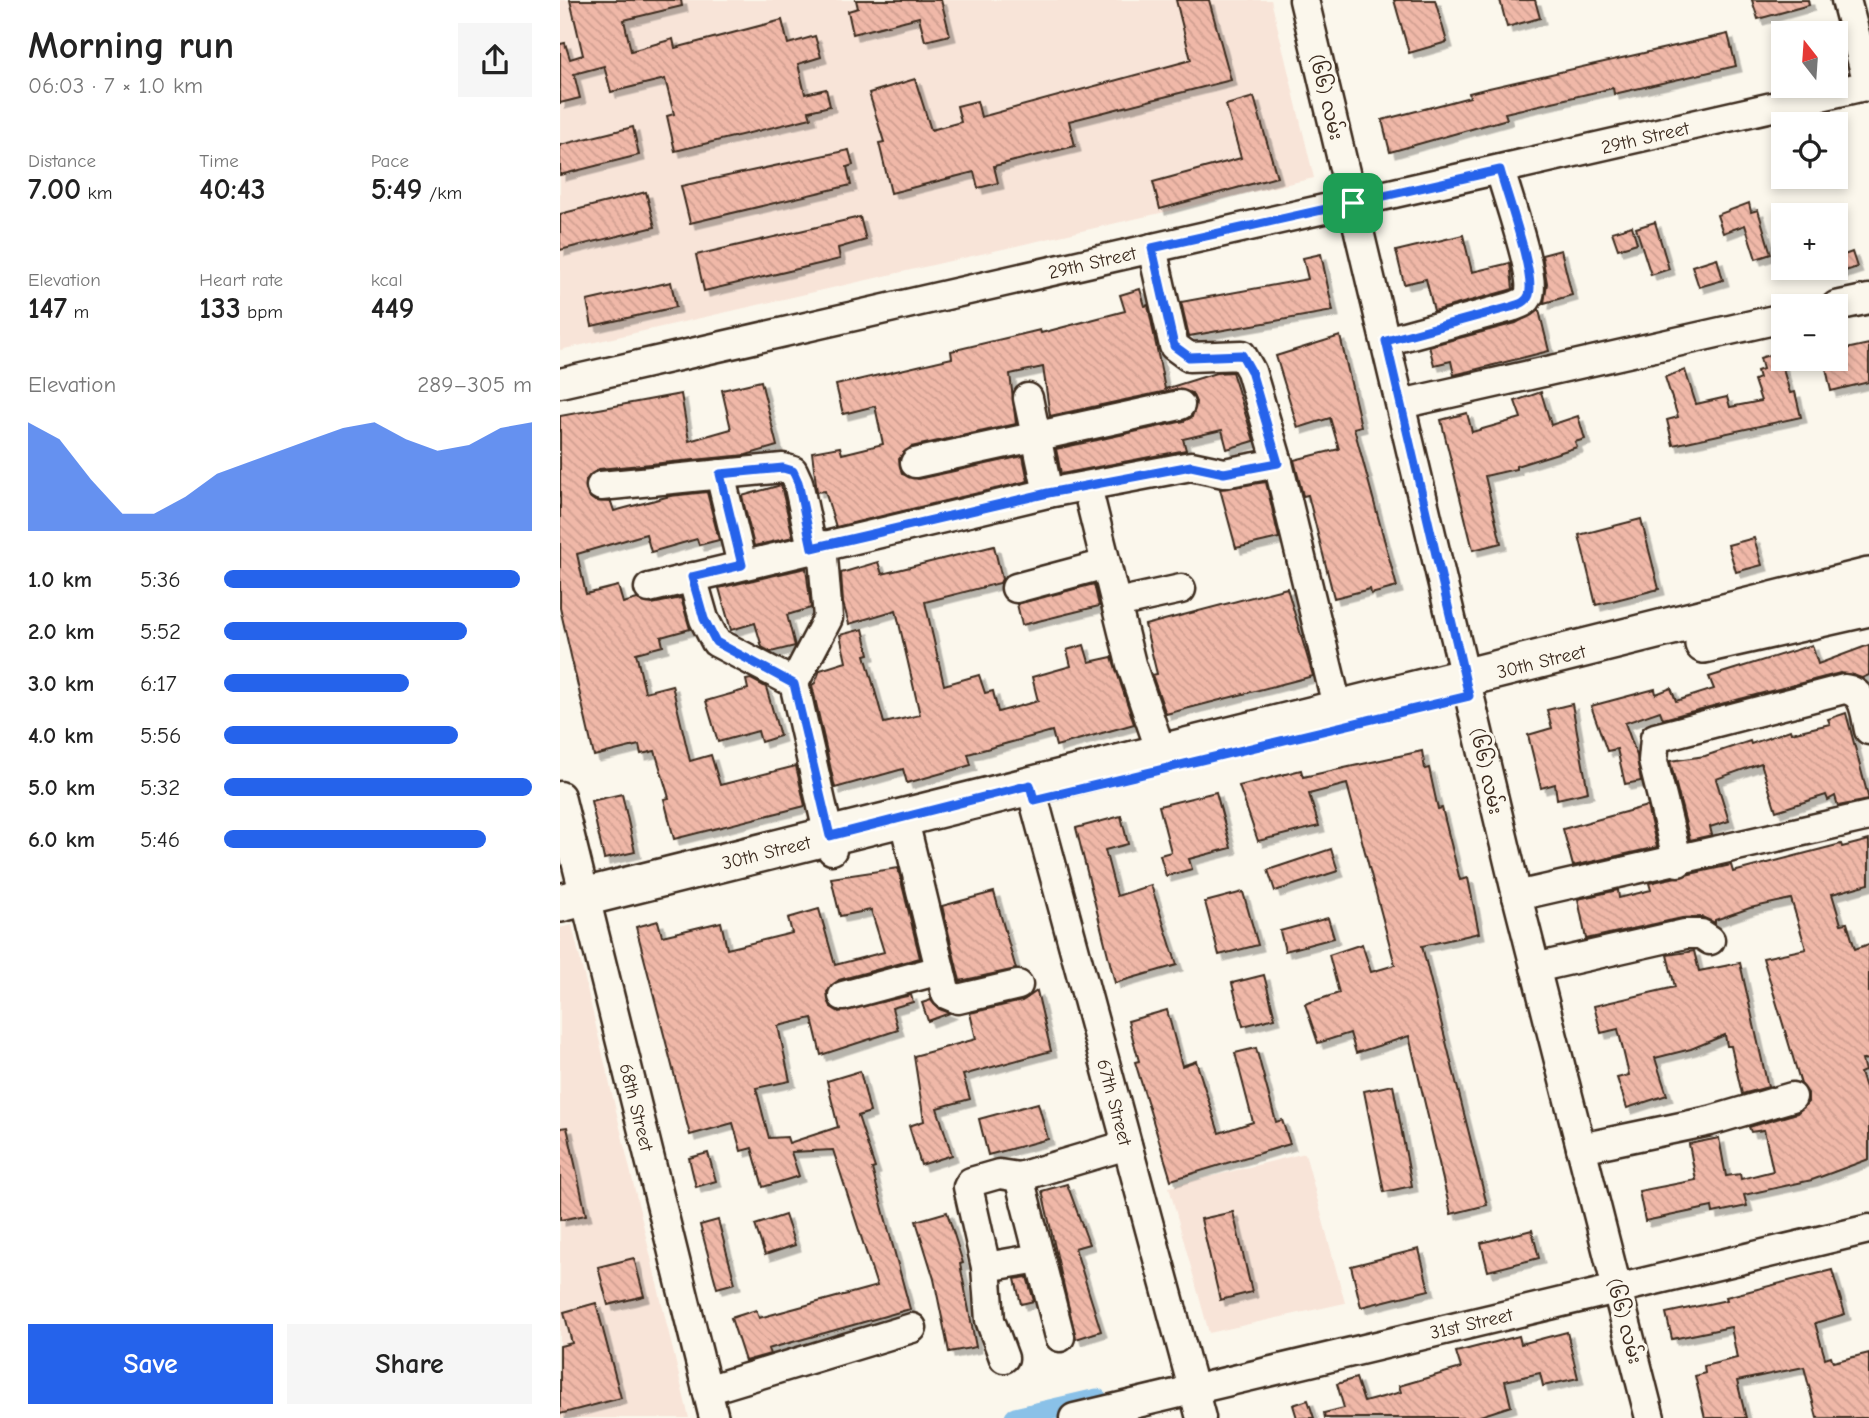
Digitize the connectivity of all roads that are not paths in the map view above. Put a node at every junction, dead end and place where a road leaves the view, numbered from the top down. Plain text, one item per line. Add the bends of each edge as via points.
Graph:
1 (1304, 0) edge
2 (1846, 0) edge
3 (1869, 86) edge
4 (1500, 170) junction
5 (1353, 203) junction
6 (1152, 248) junction
7 (1869, 299) edge
8 (1848, 303) edge
9 (1771, 321) edge
10 (1386, 341) junction
11 (560, 383) edge
12 (1028, 398) dead end
13 (1401, 404) junction
14 (1180, 405) dead end
15 (1036, 435) junction
16 (915, 463) dead end
17 (1278, 463) junction
18 (720, 474) junction
19 (601, 486) dead end
20 (1087, 487) junction
21 (1048, 493) junction
22 (817, 547) junction
23 (1106, 564) junction
24 (742, 565) junction
25 (692, 577) junction
26 (1869, 577) edge
27 (649, 587) dead end
28 (1016, 588) dead end
29 (1181, 589) dead end
30 (1117, 603) junction
31 (1869, 607) edge
32 (1741, 623) junction
33 (794, 684) junction
34 (1467, 688) junction
35 (1338, 710) junction
36 (1869, 730) edge
37 (1161, 752) junction
38 (1032, 793) junction
39 (560, 796) edge
40 (1869, 816) edge
41 (916, 830) junction
42 (831, 843) junction
43 (1678, 862) junction
44 (1517, 896) junction
45 (573, 906) edge
46 (946, 915) dead end
47 (1710, 940) dead end
48 (1535, 968) junction
49 (940, 970) junction
50 (1018, 985) dead end
51 (843, 996) dead end
52 (1792, 1097) dead end
53 (1127, 1145) junction
54 (1581, 1148) junction
55 (1019, 1177) junction
56 (1869, 1229) edge
57 (1039, 1258) junction
58 (986, 1267) junction
59 (1612, 1270) junction
60 (912, 1328) dead end
61 (1060, 1337) dead end
62 (1004, 1358) dead end
63 (1192, 1387) junction
64 (707, 1390) junction
65 (714, 1418) edge
66 (1074, 1418) edge
67 (1200, 1418) edge
68 (1650, 1418) edge

1 - 5 street, (၆၆) လမ်း
2 - 3 street
3 - 4 street, 29th Street
4 - 5 street, 29th Street
4 - 10 street via 1522,244 1528,298 1511,307
5 - 6 street, 29th Street
5 - 10 street, (၆၆) လမ်း
6 - 11 street, 29th Street
6 - 17 street via 1174,346 1189,357 1242,355
7 - 8 street
9 - 13 street
10 - 13 street, (၆၆) လမ်း
12 - 15 street
13 - 34 street, (၆၆) လမ်း
14 - 15 street
15 - 16 street
15 - 21 street
17 - 20 street via 1224,473 1191,466
17 - 35 street
18 - 19 street
18 - 22 street via 793,471
18 - 24 street
20 - 21 street
20 - 23 street
21 - 22 street
22 - 24 street
22 - 33 street via 828,618
23 - 28 street
23 - 30 street
24 - 25 street
25 - 27 street
25 - 33 street via 716,642
26 - 32 main road, 30th Street
29 - 30 street
30 - 37 street via 1130,664
31 - 32 main road, 30th Street
32 - 34 main road, 30th Street
33 - 42 street
34 - 35 main road, 30th Street
34 - 38 main road, 30th Street
34 - 44 street, (၆၆) လမ်း
35 - 37 main road, 30th Street
36 - 43 street via 1860,696 1844,689 1655,738 1653,761
37 - 38 main road, 30th Street
38 - 41 main road, 30th Street
38 - 42 main road, 30th Street
38 - 53 street, 67th Street
39 - 45 street, 68th Street
40 - 43 street
41 - 42 main road, 30th Street
41 - 46 street
41 - 49 street
42 - 45 main road, 30th Street
43 - 44 street
44 - 48 street, (၆၆) လမ်း
45 - 64 street, 68th Street
47 - 48 street via 1701,934 1685,934
48 - 54 street, (၆၆) လမ်း
49 - 50 street via 946,994 953,998
49 - 51 street
52 - 54 street via 1710,1121
53 - 55 street
53 - 63 street, 67th Street
54 - 59 street, (၆၆) လမ်း
55 - 57 street
55 - 58 street via 999,1174 968,1187
56 - 59 street, 31st Street
57 - 58 street
57 - 61 street
58 - 62 street via 990,1320
59 - 63 street, 31st Street
59 - 68 street, (၆၆) လမ်း
60 - 64 street
63 - 66 street, 31st Street
63 - 67 street, 67th Street
64 - 65 street, 68th Street

